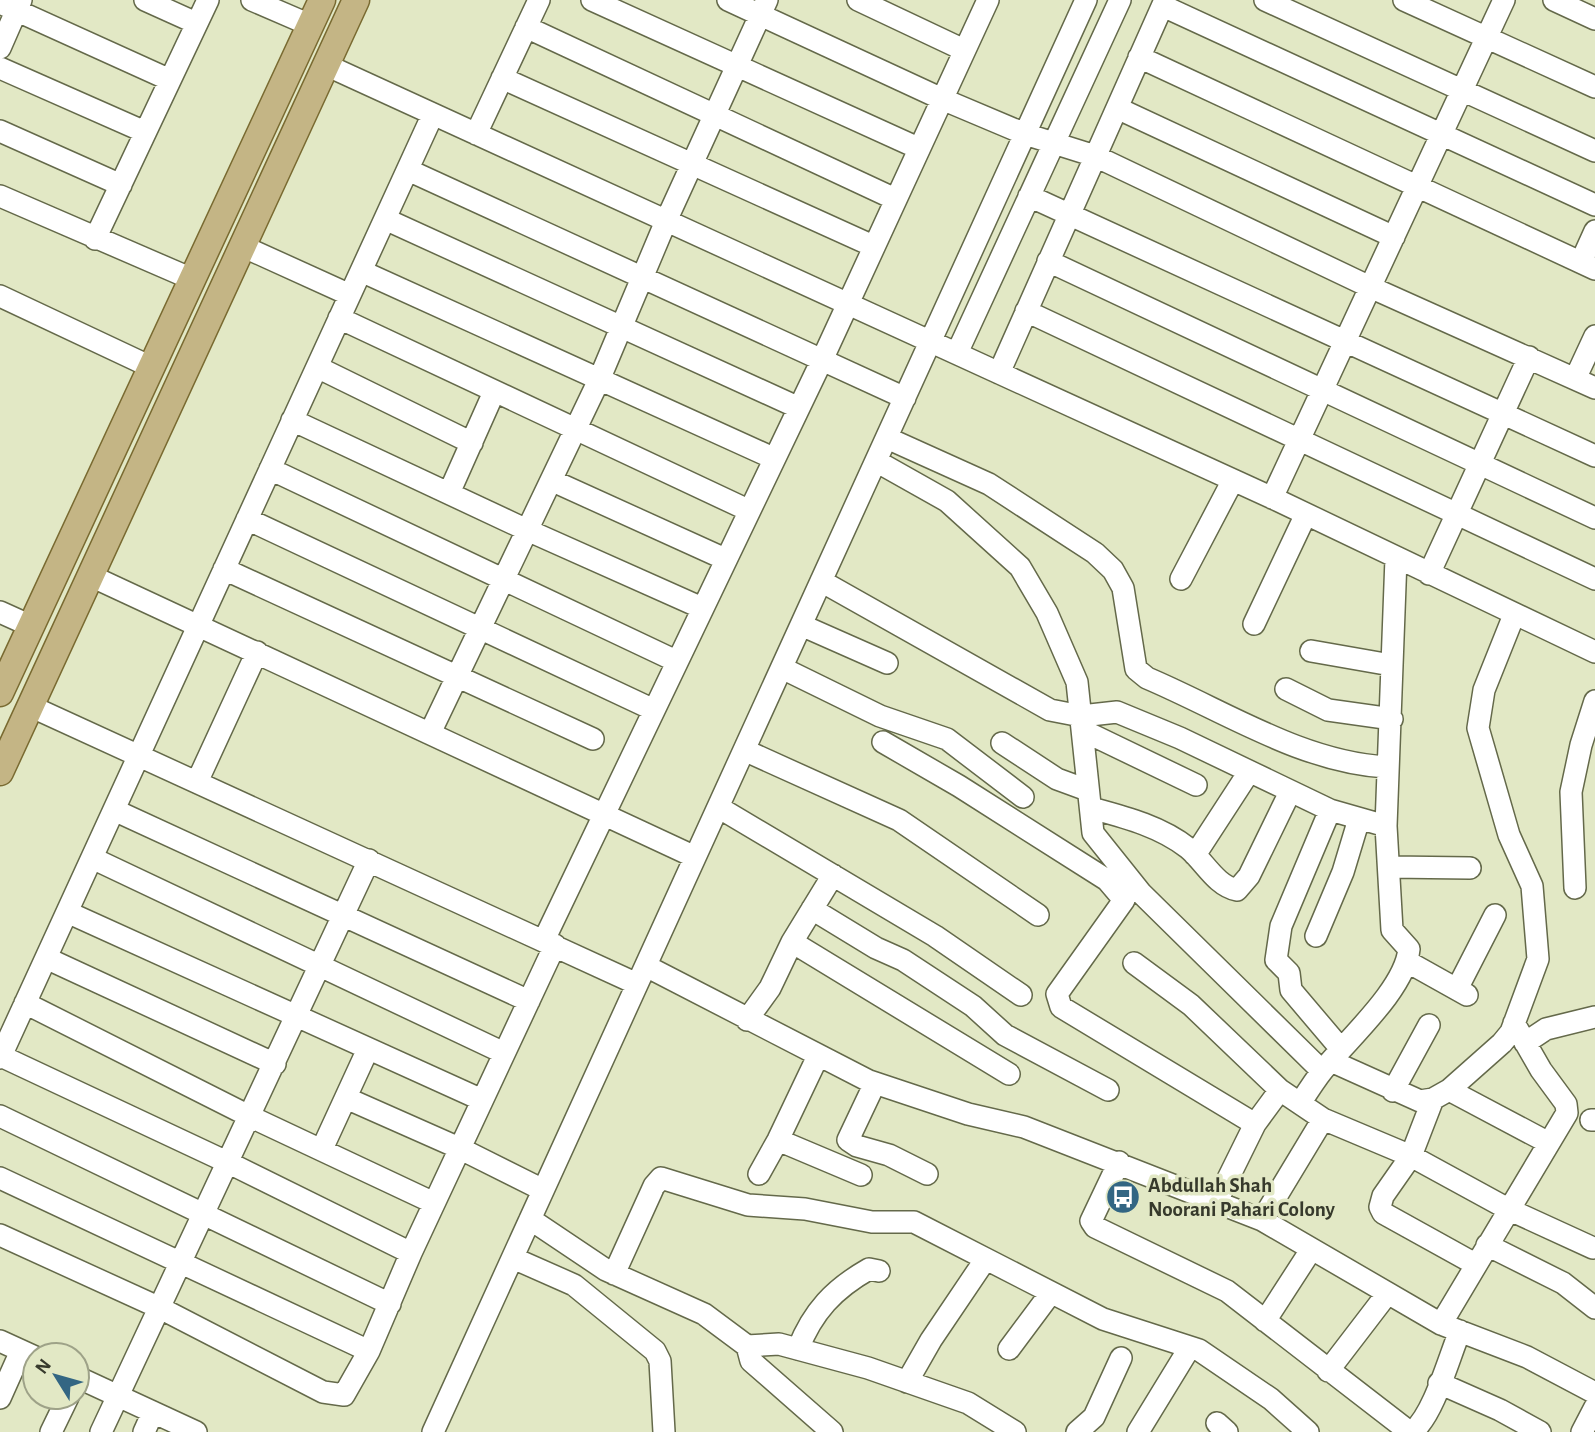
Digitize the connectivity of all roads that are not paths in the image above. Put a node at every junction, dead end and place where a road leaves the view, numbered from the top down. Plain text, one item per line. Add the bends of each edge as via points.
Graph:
1 (145, 0) edge
2 (208, 0) edge
3 (252, 0) edge
4 (322, 0) edge
5 (356, 0) edge
6 (539, 0) edge
7 (592, 0) edge
8 (728, 0) edge
9 (858, 0) edge
10 (987, 0) edge
11 (1086, 0) edge
12 (1120, 0) edge
13 (1265, 0) edge
14 (1404, 0) edge
15 (1504, 0) edge
16 (1554, 0) edge
17 (1164, 3) edge
18 (13, 4) edge
19 (764, 8) edge
20 (1595, 19) edge
21 (196, 23) junction
22 (310, 25) junction
23 (526, 27) junction
24 (1487, 37) junction
25 (0, 48) edge
26 (964, 50) junction
27 (1139, 57) junction
28 (326, 65) junction
29 (735, 66) junction
30 (0, 68) edge
31 (502, 78) junction
32 (170, 80) junction
33 (1595, 87) edge
34 (1462, 90) junction
35 (942, 99) junction
36 (1117, 108) junction
37 (433, 114) junction
38 (713, 116) junction
39 (0, 131) edge
40 (145, 132) junction
41 (476, 134) junction
42 (1025, 134) junction
43 (1441, 135) junction
44 (1054, 143) junction
45 (918, 148) junction
46 (1595, 151) edge
47 (1095, 156) junction
48 (691, 166) junction
49 (408, 170) junction
50 (121, 185) junction
51 (1416, 188) junction
52 (0, 196) edge
53 (1030, 196) junction
54 (895, 199) junction
55 (1595, 205) edge
56 (1070, 213) junction
57 (385, 219) junction
58 (666, 221) junction
59 (1595, 230) edge
60 (1394, 237) junction
61 (95, 239) junction
62 (242, 246) junction
63 (873, 246) junction
64 (1048, 261) junction
65 (1588, 266) edge
66 (361, 271) junction
67 (643, 278) junction
68 (192, 279) junction
69 (1370, 287) junction
70 (350, 295) junction
71 (0, 296) edge
72 (846, 303) junction
73 (1026, 312) junction
74 (339, 318) junction
75 (622, 329) junction
76 (1595, 336) edge
77 (931, 341) junction
78 (1345, 341) junction
79 (957, 354) junction
80 (1529, 357) junction
81 (822, 360) junction
82 (151, 367) junction
83 (317, 367) junction
84 (999, 373) junction
85 (1575, 379) junction
86 (600, 380) junction
87 (1595, 388) edge
88 (1322, 390) junction
89 (494, 392) junction
90 (905, 398) junction
91 (797, 407) junction
92 (1502, 415) junction
93 (292, 421) junction
94 (577, 429) junction
95 (887, 438) junction
96 (1300, 439) junction
97 (472, 443) junction
98 (1595, 456) edge
99 (773, 458) junction
100 (876, 461) junction
101 (1480, 464) junction
102 (270, 469) junction
103 (1233, 480) junction
104 (553, 481) junction
105 (449, 494) junction
106 (1272, 498) junction
107 (748, 510) junction
108 (1306, 514) junction
109 (1457, 514) junction
110 (1595, 518) edge
111 (247, 519) junction
112 (527, 530) junction
113 (1396, 558) junction
114 (725, 559) junction
115 (224, 569) junction
116 (1430, 574) junction
117 (91, 576) junction
118 (503, 579) junction
119 (1181, 579) dead end
120 (1595, 579) edge
121 (821, 581) junction
122 (702, 608) junction
123 (0, 612) edge
124 (1514, 615) junction
125 (1254, 624) dead end
126 (198, 625) junction
127 (801, 625) junction
128 (31, 626) junction
129 (481, 627) junction
130 (1311, 651) dead end
131 (257, 652) junction
132 (1595, 652) edge
133 (676, 662) junction
134 (887, 663) dead end
135 (1391, 665) junction
136 (782, 668) junction
137 (457, 676) junction
138 (1286, 689) dead end
139 (0, 693) edge
140 (1595, 701) edge
141 (30, 706) junction
142 (654, 709) junction
143 (1392, 719) junction
144 (1082, 723) junction
145 (430, 733) junction
146 (593, 739) dead end
147 (883, 742) dead end
148 (1002, 743) dead end
149 (744, 750) junction
150 (139, 755) junction
151 (1386, 767) junction
152 (0, 772) edge
153 (1248, 772) junction
154 (197, 782) junction
155 (1196, 785) dead end
156 (1290, 792) junction
157 (1023, 797) dead end
158 (1089, 799) junction
159 (718, 807) junction
160 (114, 810) junction
161 (1330, 810) junction
162 (605, 813) junction
163 (1360, 819) junction
164 (1386, 827) junction
165 (1195, 855) junction
166 (695, 856) junction
167 (92, 858) junction
168 (369, 860) junction
169 (1390, 867) junction
170 (1470, 868) dead end
171 (832, 875) junction
172 (1575, 888) dead end
173 (812, 909) junction
174 (67, 912) junction
175 (342, 913) junction
176 (1038, 915) dead end
177 (1495, 915) dead end
178 (1316, 936) dead end
179 (550, 942) junction
180 (792, 942) junction
181 (46, 958) junction
182 (1408, 962) junction
183 (1134, 963) dead end
184 (318, 965) junction
185 (641, 975) junction
186 (1021, 995) dead end
187 (529, 1000) junction
188 (14, 1010) edge
189 (297, 1015) junction
190 (1595, 1017) edge
191 (747, 1020) junction
192 (1514, 1023) junction
193 (1429, 1025) dead end
194 (1525, 1043) junction
195 (368, 1049) junction
196 (504, 1053) junction
197 (818, 1056) junction
198 (0, 1057) edge
199 (1331, 1061) junction
200 (275, 1064) junction
201 (1009, 1074) dead end
202 (874, 1083) junction
203 (1108, 1090) dead end
204 (1280, 1090) junction
205 (1393, 1091) junction
206 (1441, 1095) junction
207 (346, 1098) junction
208 (482, 1100) junction
209 (1301, 1102) junction
210 (0, 1116) edge
211 (249, 1116) junction
212 (1323, 1119) junction
213 (1255, 1124) junction
214 (778, 1140) junction
215 (1549, 1143) junction
216 (459, 1148) junction
217 (322, 1149) junction
218 (1411, 1156) junction
219 (1119, 1162) junction
220 (229, 1163) junction
221 (759, 1174) dead end
222 (927, 1174) dead end
223 (861, 1175) dead end
224 (0, 1178) edge
225 (543, 1190) junction
226 (434, 1203) junction
227 (1216, 1203) junction
228 (1508, 1209) junction
229 (204, 1215) junction
230 (530, 1219) junction
231 (1262, 1220) junction
232 (0, 1236) edge
233 (1487, 1245) junction
234 (1593, 1248) dead end
235 (1311, 1250) junction
236 (411, 1253) junction
237 (513, 1258) junction
238 (985, 1260) junction
239 (180, 1264) junction
240 (1475, 1265) junction
241 (879, 1271) dead end
242 (614, 1274) junction
243 (1050, 1294) junction
244 (1387, 1294) junction
245 (390, 1304) junction
246 (160, 1308) junction
247 (1595, 1308) edge
248 (1265, 1321) junction
249 (1450, 1328) junction
250 (0, 1341) edge
251 (747, 1346) junction
252 (1190, 1347) junction
253 (798, 1349) junction
254 (1009, 1349) dead end
255 (21, 1351) edge
256 (369, 1351) junction
257 (1121, 1358) dead end
258 (21, 1365) edge
259 (1328, 1371) junction
260 (908, 1382) junction
261 (1438, 1383) junction
262 (91, 1384) edge
263 (1595, 1392) edge
264 (119, 1396) junction
265 (0, 1398) edge
266 (1595, 1407) edge
267 (61, 1411) edge
268 (153, 1412) junction
269 (51, 1432) edge
270 (101, 1432) edge
271 (144, 1432) edge
272 (196, 1432) edge
273 (433, 1432) edge
274 (664, 1432) edge
275 (832, 1432) edge
276 (1014, 1432) edge
277 (1077, 1432) edge
278 (1138, 1432) edge
279 (1308, 1432) edge
280 (1413, 1432) edge
281 (1540, 1432) edge
282 (1582, 1432) edge

1 - 21 street
2 - 21 street
3 - 22 street
4 - 22 main road
5 - 28 main road
6 - 23 street
7 - 29 street
8 - 19 street
9 - 26 street
10 - 26 street
11 - 42 street
12 - 44 street
13 - 34 street
14 - 24 street
15 - 24 street
16 - 20 street
17 - 27 street
17 - 43 street
18 - 25 street
18 - 32 street
19 - 29 street
19 - 35 street
21 - 32 street
22 - 68 main road
23 - 31 street
23 - 38 street
24 - 33 street
24 - 34 street
26 - 35 street
27 - 36 street
27 - 51 street
28 - 37 street
28 - 62 main road
29 - 38 street
29 - 45 street
30 - 40 street
31 - 41 street
31 - 48 street
32 - 40 street
34 - 43 street
34 - 46 street
35 - 42 street
35 - 45 street
36 - 47 street
36 - 60 street
37 - 41 street
37 - 49 street
38 - 48 street
38 - 54 street
39 - 50 street
40 - 50 street
41 - 58 street
42 - 44 street
42 - 77 street
43 - 51 street
43 - 55 street
44 - 47 street
44 - 53 street
45 - 54 street
47 - 56 street
47 - 69 street
48 - 58 street
48 - 63 street
49 - 57 street
49 - 67 street
50 - 61 street
51 - 60 street
51 - 65 street
52 - 61 street
53 - 56 street
53 - 79 street
54 - 63 street
56 - 64 street
56 - 78 street
57 - 66 street
57 - 75 street
58 - 67 street
58 - 72 street
59 - 65 street
60 - 69 street
61 - 68 street
62 - 70 street
62 - 117 main road
63 - 72 street
64 - 73 street
64 - 88 street
66 - 70 street
66 - 86 street
67 - 75 street
67 - 81 street
68 - 82 main road
69 - 78 street
69 - 80 street
70 - 74 street
71 - 82 street
72 - 77 street
72 - 81 street
73 - 84 street
73 - 96 street
74 - 83 street
74 - 89 street
75 - 86 street
75 - 91 street
76 - 85 street
77 - 79 street
77 - 90 street
78 - 88 street
78 - 92 street
79 - 84 street
80 - 85 street
80 - 92 street
81 - 90 street
81 - 91 street
82 - 128 main road
83 - 93 street
83 - 97 street
84 - 103 street
85 - 87 street
86 - 94 street
86 - 99 street
88 - 96 street
88 - 101 street
89 - 94 street
89 - 97 street
90 - 95 street
91 - 99 street
92 - 98 street
92 - 101 street
93 - 102 street
93 - 105 street
94 - 104 street
94 - 107 street
95 - 100 street
95 - 151 street via 989,484 1095,552 1123,588 1136,669 1147,678 1280,740 1350,765
96 - 106 street
96 - 109 street
97 - 105 street
99 - 107 street
100 - 121 street
100 - 144 street via 947,501 1020,567 1047,613 1077,682
101 - 109 street
101 - 110 street
102 - 111 street
102 - 118 street
103 - 106 street
103 - 119 street
104 - 112 street
104 - 114 street
105 - 112 street
106 - 108 street
107 - 114 street
108 - 113 street
108 - 125 street
109 - 116 street
109 - 120 street
111 - 115 street
111 - 129 street
112 - 118 street
112 - 122 street
113 - 116 street
113 - 135 street
114 - 122 street
115 - 126 street
115 - 137 street
116 - 124 street
117 - 126 street
117 - 141 main road
118 - 129 street
118 - 133 street
121 - 127 street
121 - 144 street via 1050,710
122 - 133 street
123 - 128 street
124 - 132 street
124 - 192 street via 1484,690 1478,728 1509,835 1535,899 1538,958
126 - 131 street
126 - 150 street
127 - 134 street
127 - 136 street
128 - 139 main road
129 - 137 street
129 - 142 street
130 - 135 street
131 - 145 street
131 - 154 street
133 - 142 street
135 - 143 street
136 - 149 street
136 - 157 street via 880,716 947,739
137 - 145 street
137 - 146 street
138 - 143 street via 1328,710
140 - 172 street via 1571,792
141 - 150 street
141 - 152 main road
142 - 162 street
143 - 151 street
144 - 153 street via 1117,712
144 - 155 street
144 - 158 street
145 - 162 street
147 - 213 street via 1107,880 1124,900 1057,994 1061,1007
148 - 158 street
149 - 159 street
149 - 176 street via 899,820
150 - 154 street
150 - 160 street
151 - 164 street
153 - 156 street
153 - 165 street
154 - 168 street
156 - 161 street
156 - 165 street via 1249,876 1237,890 1227,888
158 - 165 street via 1152,828
158 - 199 street via 1093,833 1141,893
159 - 166 street
159 - 171 street
160 - 167 street
160 - 175 street
161 - 163 street
161 - 199 street via 1281,926 1276,960 1289,973 1291,990
162 - 166 street
162 - 179 street
163 - 164 street
163 - 178 street
164 - 169 street
166 - 185 street
167 - 174 street
167 - 184 street
168 - 175 street
168 - 179 street
169 - 170 street
169 - 182 street via 1392,930 1409,949
171 - 173 street
171 - 186 street via 936,936
173 - 180 street
173 - 203 street via 903,960 973,1006 1005,1035
174 - 181 street
174 - 189 street
175 - 184 street
175 - 187 street
177 - 182 street via 1463,992
179 - 185 street
179 - 187 street
180 - 191 street via 770,988
180 - 201 street
181 - 188 street
181 - 200 street
182 - 199 street via 1373,1015
183 - 204 street via 1191,1005
184 - 189 street
184 - 196 street
185 - 191 street
185 - 225 street
187 - 196 street
188 - 198 street
188 - 211 street
189 - 195 street
189 - 200 street
190 - 194 street via 1546,1030
191 - 197 street
192 - 194 street
192 - 206 street via 1502,1043
193 - 205 street
194 - 215 street via 1568,1108
195 - 207 street
195 - 208 street
196 - 208 street
197 - 202 street
197 - 214 street
198 - 220 street
199 - 205 street
199 - 209 street
200 - 211 street
202 - 219 street
202 - 222 street via 848,1140
204 - 209 street
204 - 213 street
205 - 206 street via 1420,1101
206 - 215 street
206 - 218 street
207 - 216 street
207 - 217 street
208 - 216 street
209 - 212 street
210 - 229 street
211 - 217 street
211 - 220 street
212 - 218 street
212 - 231 street
213 - 227 street
214 - 221 street
214 - 223 street
215 - 228 street
216 - 225 street
216 - 226 street
217 - 226 street
218 - 228 street
218 - 240 street via 1383,1196 1383,1213
219 - 227 street
219 - 248 street via 1091,1221 1095,1227 1227,1291
220 - 229 street
220 - 236 street
224 - 239 street
225 - 230 street
226 - 236 street
227 - 231 street
228 - 233 street
228 - 234 street
229 - 239 street
229 - 245 street
230 - 237 street
230 - 242 street
231 - 235 street
232 - 246 street
233 - 240 street
233 - 247 street via 1563,1283
235 - 244 street
235 - 248 street
236 - 245 street
237 - 273 street
237 - 274 street via 574,1285 655,1351 660,1361
238 - 242 street via 914,1222 872,1222 805,1209 748,1205 661,1178
238 - 243 street
238 - 260 street
239 - 246 street
239 - 256 street
240 - 249 street
241 - 253 street via 869,1269 833,1294 809,1322
242 - 251 street via 704,1314
243 - 252 street via 1103,1319
243 - 254 street
244 - 249 street
244 - 259 street
245 - 256 street
246 - 256 street via 334,1396 344,1395 350,1388
246 - 264 street
248 - 259 street
249 - 261 street
249 - 263 street via 1527,1357
250 - 255 street
251 - 253 street via 779,1344
251 - 275 street via 751,1362
252 - 278 street
252 - 279 street via 1271,1399
253 - 260 street
257 - 277 street via 1094,1417
258 - 265 street
259 - 280 street
260 - 276 street via 968,1404
261 - 280 street
261 - 281 street
262 - 264 street
264 - 268 street
264 - 270 street
266 - 282 street
267 - 269 street
268 - 271 street
268 - 272 street

